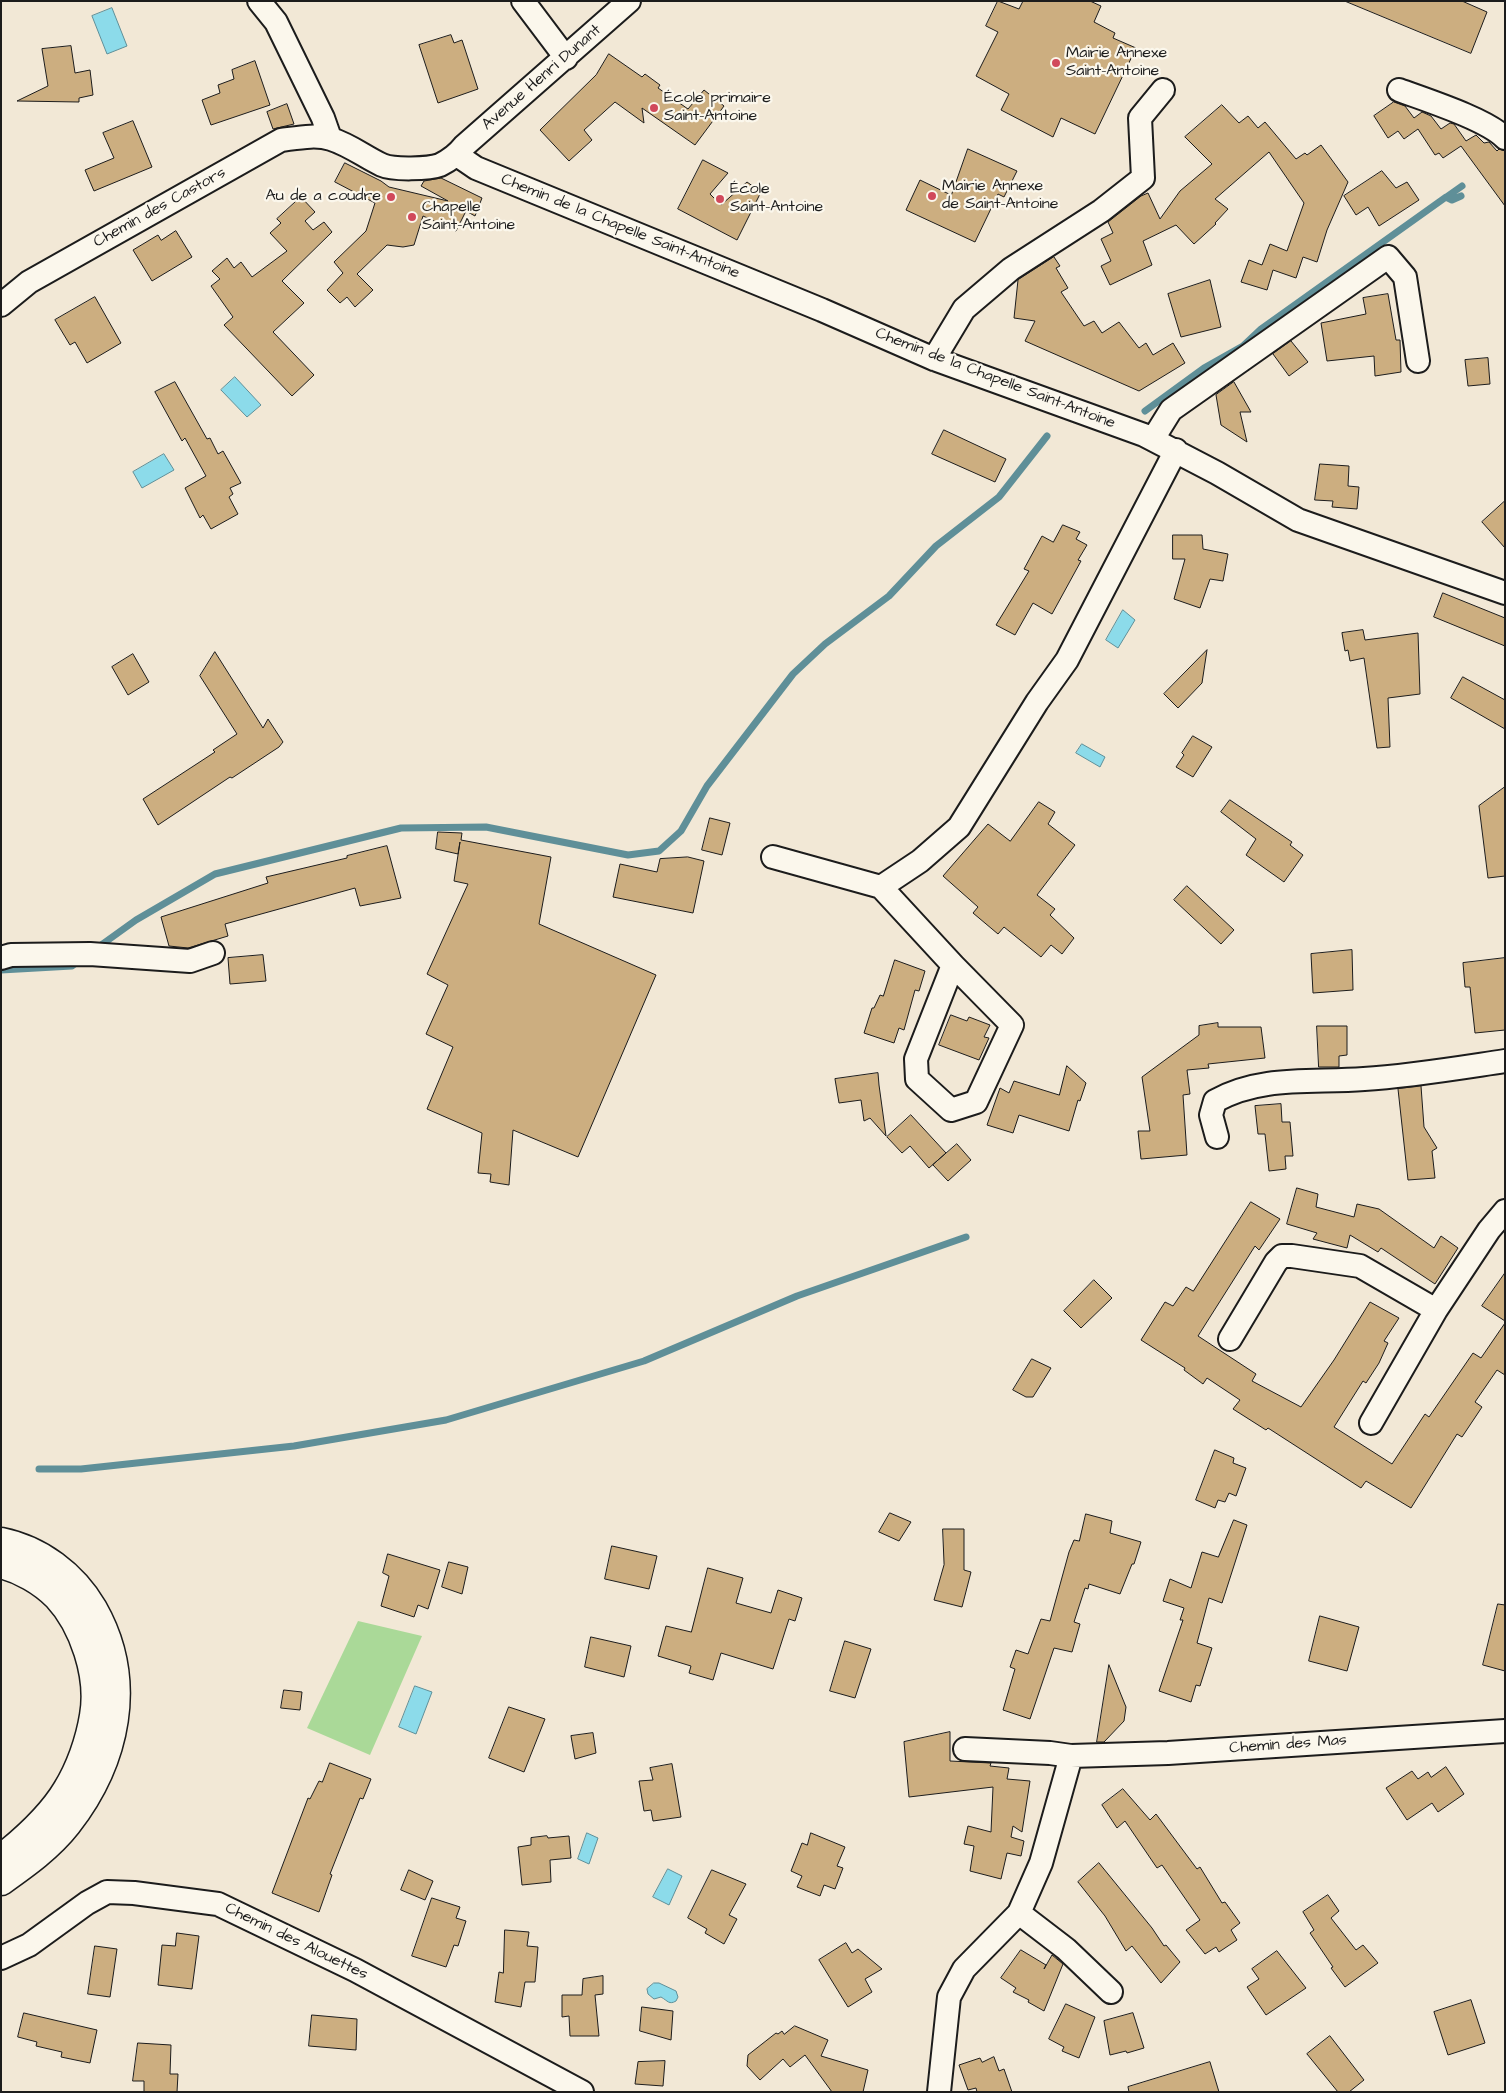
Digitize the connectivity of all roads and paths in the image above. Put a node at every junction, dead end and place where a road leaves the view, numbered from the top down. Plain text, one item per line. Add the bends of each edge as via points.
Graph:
1 (258, 1) edge
2 (523, 1) edge
3 (629, 1) edge
4 (566, 58) junction
5 (1164, 90) dead end
6 (1400, 90) dead end
7 (330, 138) junction
8 (1505, 138) edge
9 (457, 155) junction
10 (1, 305) edge
11 (934, 360) junction
12 (1418, 361) dead end
13 (1154, 439) junction
14 (1176, 450) junction
15 (1505, 593) edge
16 (773, 857) dead end
17 (880, 887) junction
18 (213, 953) dead end
19 (1, 958) edge
20 (953, 965) junction
21 (1505, 1061) edge
22 (1217, 1137) dead end
23 (1505, 1211) edge
24 (1436, 1310) junction
25 (1230, 1339) dead end
26 (1371, 1423) dead end
27 (1, 1542) edge
28 (1, 1564) edge
29 (1505, 1731) edge
30 (966, 1749) dead end
31 (1071, 1756) junction
32 (1, 1859) edge
33 (1, 1881) edge
34 (1019, 1914) junction
35 (1, 1958) edge
36 (1111, 1992) dead end
37 (582, 2092) edge
38 (939, 2092) edge

1 - 7 street via 276,22
2 - 4 street
3 - 4 street, Avenue Henri Dunant
4 - 9 street, Avenue Henri Dunant
5 - 11 street via 1140,118 1143,178 1100,211 1011,269 964,308
6 - 8 street via 1482,123
7 - 9 street, Avenue Henri Dunant via 384,167 438,166
7 - 10 street, Chemin des Castors via 281,140 29,282
9 - 11 street, Chemin de la Chapelle Saint-Antoine via 476,168 822,310
11 - 13 street, Chemin de la Chapelle Saint-Antoine
12 - 13 street via 1405,277 1388,258 1171,410
13 - 14 street, Chemin de la Chapelle Saint-Antoine
14 - 15 street, Chemin de la Chapelle Saint-Antoine via 1298,520
14 - 17 street via 1067,660 959,827 920,861
16 - 17 street
17 - 20 street
18 - 19 street via 190,961 90,954 12,955
20 - 20 street via 1012,1025 976,1102 951,1110 917,1079 916,1059
21 - 22 street via 1362,1080 1296,1080 1259,1084 1215,1101 1211,1115
23 - 24 street via 1488,1230
24 - 25 street via 1360,1266 1282,1256
24 - 26 street
27 - 33 highway via 41,1556 66,1574 85,1596 109,1645 116,1671 116,1700 112,1733 88,1794 67,1825 43,1850
28 - 32 highway via 35,1578 57,1596 84,1643 91,1662 94,1686 94,1715 80,1763 66,1791 23,1841
29 - 31 street, Chemin des Mas via 1168,1753
30 - 31 street, Chemin des Mas
31 - 34 street via 1041,1863
34 - 36 street via 1066,1949
34 - 38 street via 964,1969 949,1997
35 - 37 street, Chemin des Alouettes via 29,1945 87,1902 107,1892 218,1904 355,1970

